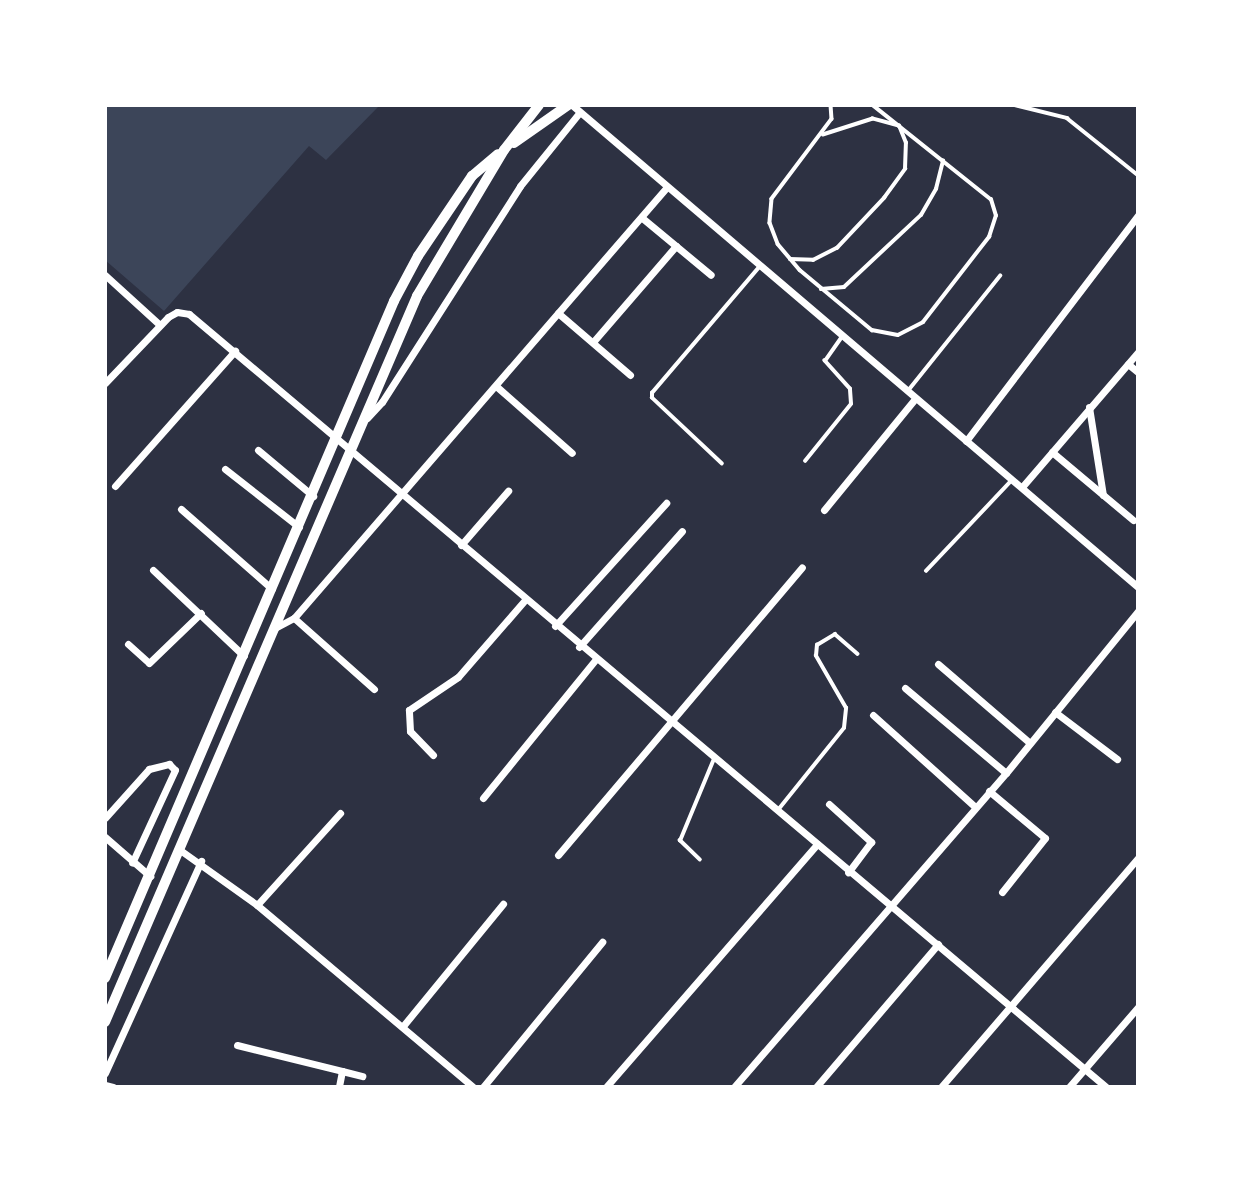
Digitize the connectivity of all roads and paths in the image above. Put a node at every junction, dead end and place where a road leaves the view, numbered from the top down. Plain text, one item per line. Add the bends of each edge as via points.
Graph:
1 (539, 105) edge
2 (570, 105) edge
3 (831, 105) edge
4 (872, 105) edge
5 (1015, 105) edge
6 (580, 112) junction
7 (899, 126) junction
8 (821, 136) junction
9 (504, 150) junction
10 (943, 161) junction
11 (1138, 174) edge
12 (667, 187) junction
13 (1138, 215) edge
14 (641, 217) junction
15 (676, 246) junction
16 (790, 259) junction
17 (760, 266) junction
18 (105, 275) edge
19 (711, 275) dead end
20 (1000, 276) dead end
21 (821, 289) junction
22 (558, 313) junction
23 (160, 325) junction
24 (842, 337) junction
25 (593, 342) junction
26 (235, 351) junction
27 (1138, 352) edge
28 (1128, 364) junction
29 (1138, 372) edge
30 (630, 375) dead end
31 (105, 383) edge
32 (496, 386) junction
33 (907, 393) junction
34 (915, 399) junction
35 (1089, 407) junction
36 (356, 429) junction
37 (337, 436) junction
38 (966, 441) junction
39 (349, 446) junction
40 (258, 450) dead end
41 (1052, 452) junction
42 (572, 453) dead end
43 (805, 461) dead end
44 (722, 464) dead end
45 (225, 470) dead end
46 (1013, 480) junction
47 (115, 486) dead end
48 (1022, 487) junction
49 (508, 491) dead end
50 (404, 495) junction
51 (313, 496) junction
52 (1104, 496) junction
53 (666, 503) dead end
54 (181, 509) dead end
55 (824, 510) dead end
56 (1133, 520) dead end
57 (299, 527) junction
58 (682, 531) dead end
59 (461, 545) junction
60 (802, 567) dead end
61 (153, 570) dead end
62 (926, 571) dead end
63 (1137, 585) edge
64 (272, 590) junction
65 (525, 600) junction
66 (1138, 611) edge
67 (201, 613) junction
68 (294, 618) junction
69 (555, 626) junction
70 (270, 631) junction
71 (128, 644) dead end
72 (579, 647) junction
73 (858, 654) dead end
74 (244, 656) junction
75 (595, 660) junction
76 (938, 664) dead end
77 (905, 688) dead end
78 (374, 689) dead end
79 (1055, 712) junction
80 (873, 715) dead end
81 (669, 721) junction
82 (1030, 743) junction
83 (433, 755) dead end
84 (714, 759) junction
85 (1117, 759) dead end
86 (1006, 773) junction
87 (989, 791) junction
88 (483, 798) dead end
89 (829, 804) dead end
90 (975, 807) junction
91 (777, 811) junction
92 (340, 813) dead end
93 (105, 818) edge
94 (105, 837) edge
95 (817, 844) junction
96 (180, 850) junction
97 (558, 855) dead end
98 (1138, 858) edge
99 (700, 860) dead end
100 (201, 861) junction
101 (132, 863) junction
102 (848, 872) junction
103 (150, 876) junction
104 (1002, 892) dead end
105 (503, 904) dead end
106 (890, 904) junction
107 (257, 905) junction
108 (602, 942) dead end
109 (938, 944) junction
110 (105, 978) edge
111 (1011, 1006) junction
112 (1138, 1007) edge
113 (105, 1022) edge
114 (403, 1026) junction
115 (237, 1045) dead end
116 (1085, 1068) junction
117 (342, 1071) junction
118 (105, 1073) edge
119 (362, 1076) dead end
120 (105, 1085) edge
121 (114, 1087) edge
122 (339, 1087) edge
123 (473, 1087) edge
124 (483, 1087) edge
125 (606, 1087) edge
126 (734, 1087) edge
127 (816, 1087) edge
128 (941, 1087) edge
129 (1069, 1087) edge
130 (1106, 1087) edge

1 - 9 main road
2 - 6 street
2 - 9 main road
3 - 8 lane via 832,119
4 - 7 lane
5 - 11 lane via 1067,118
6 - 12 street
6 - 36 street via 520,186 382,402
7 - 8 lane via 873,119
7 - 10 lane
7 - 16 lane via 906,143 905,169 884,198 837,248 813,260
8 - 16 lane via 772,199 769,223
9 - 36 main road via 417,296
9 - 37 main road via 472,176 418,256
10 - 21 lane via 936,189 920,215 844,287
10 - 21 lane via 990,200 996,216 989,237 923,321 898,335 872,330
12 - 14 street
12 - 17 street
13 - 38 street
14 - 15 street
14 - 22 street
15 - 19 street
15 - 25 street
16 - 21 lane
17 - 24 street
17 - 44 lane via 652,393 652,398
18 - 23 street
20 - 33 lane
22 - 25 street
22 - 32 street
23 - 26 street via 177,312 189,314
23 - 31 street
24 - 33 street
24 - 43 lane via 825,361 850,389 851,404
25 - 30 street
26 - 37 street
26 - 47 street
27 - 28 street
28 - 29 street
28 - 35 street
32 - 42 street
32 - 50 street
33 - 34 street
34 - 38 street
34 - 55 street
35 - 41 street
35 - 52 street
36 - 39 main road
37 - 39 street
37 - 51 main road
38 - 46 street
39 - 50 street
39 - 70 main road
40 - 51 street
41 - 48 street
41 - 52 street
45 - 57 street
46 - 48 street
46 - 62 lane
48 - 63 street
49 - 59 street
50 - 59 street
50 - 68 street
51 - 57 main road
52 - 56 street
53 - 69 street
54 - 64 street
57 - 64 main road
58 - 72 street
59 - 65 street
60 - 81 street
61 - 67 street
64 - 74 main road
65 - 69 street
65 - 83 street via 458,677 410,710 410,731
66 - 79 street
67 - 71 street via 149,663
67 - 74 street
68 - 70 street
68 - 78 street
69 - 72 street
70 - 96 main road
72 - 75 street
73 - 91 lane via 835,634 817,645 816,656 846,708 844,728
74 - 103 main road
75 - 81 street
75 - 88 street
76 - 82 street
77 - 86 street
79 - 82 street
79 - 85 street
80 - 90 street
81 - 84 street
81 - 97 street
82 - 86 street
84 - 91 street
84 - 99 lane via 680,841
86 - 87 street
87 - 90 street
87 - 104 street via 1045,838
89 - 102 street via 871,842
90 - 106 street
91 - 95 street
92 - 107 street
93 - 101 street via 149,769 169,764 175,776
94 - 101 street
95 - 102 street
95 - 125 street
96 - 100 street
96 - 113 main road
98 - 111 street
100 - 107 street
100 - 118 street
101 - 103 street
102 - 106 street
103 - 110 main road
105 - 114 street
106 - 109 street
106 - 126 street
107 - 114 street
108 - 124 street
109 - 111 street
109 - 127 street
111 - 116 street
111 - 128 street
112 - 116 street
114 - 123 street
115 - 117 street
116 - 129 street
116 - 130 street
117 - 119 street
117 - 122 street
120 - 121 street

